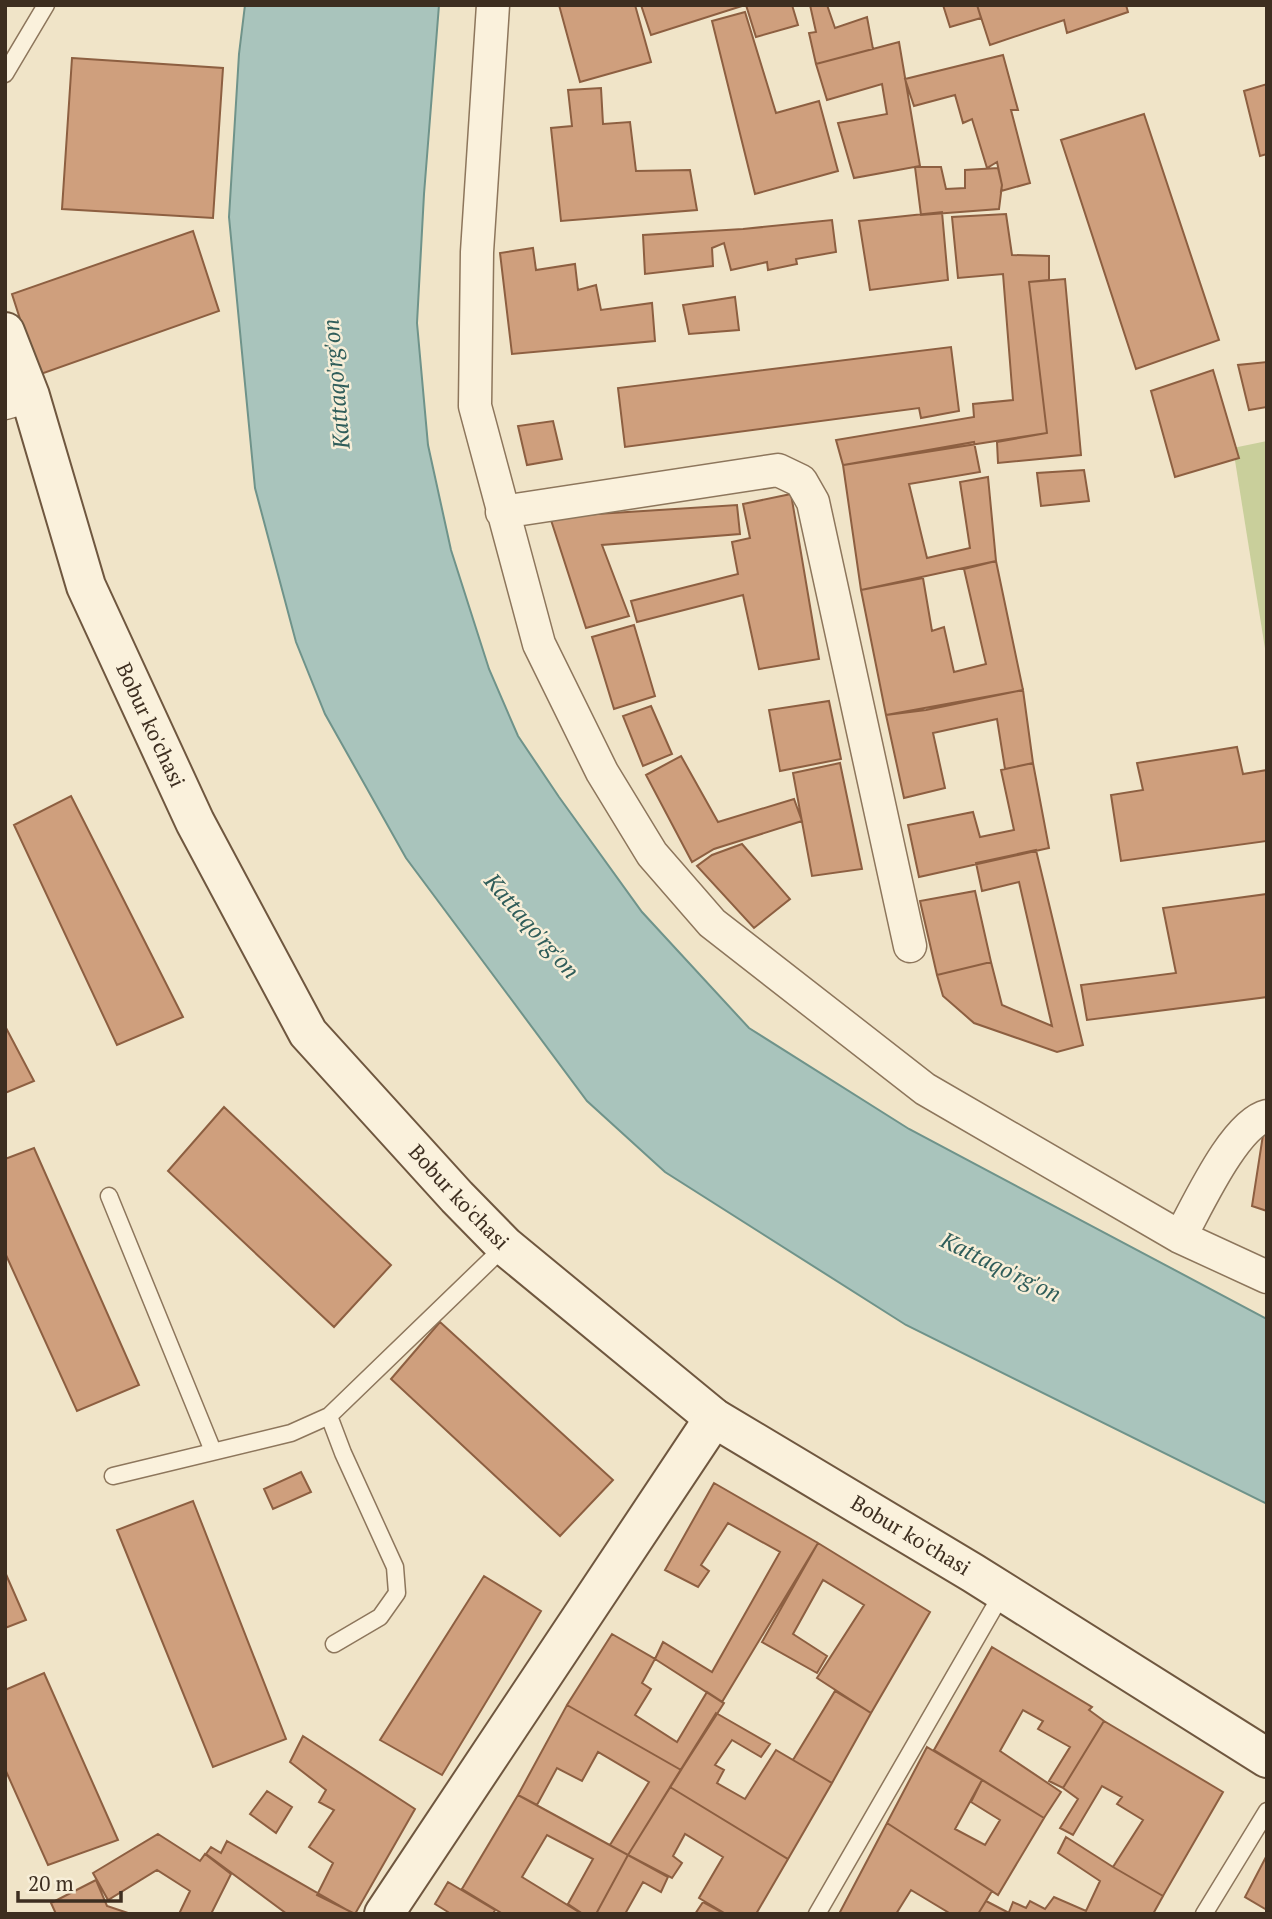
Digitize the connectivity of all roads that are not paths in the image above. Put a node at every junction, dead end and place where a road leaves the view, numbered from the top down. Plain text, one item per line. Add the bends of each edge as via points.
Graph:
1 (46, 5) edge
2 (493, 5) edge
3 (5, 74) edge
4 (5, 332) edge
5 (18, 400) edge
6 (502, 512) junction
7 (910, 946) dead end
8 (1267, 1116) edge
9 (108, 1196) dead end
10 (1181, 1237) junction
11 (505, 1246) junction
12 (1267, 1277) edge
13 (330, 1416) junction
14 (714, 1418) junction
15 (213, 1451) junction
16 (113, 1476) dead end
17 (1003, 1592) junction
18 (334, 1644) dead end
19 (1267, 1758) edge
20 (1267, 1811) edge
21 (384, 1914) edge
22 (817, 1914) edge
23 (1204, 1914) edge

1 - 3 lane
2 - 6 street via 477,252 475,406
4 - 5 street, Bobur ko'chasi
5 - 11 street, Bobur ko'chasi via 86,586 195,822 308,1032
6 - 7 street via 778,470 801,481 813,502
6 - 10 street via 539,644 602,772 652,854 712,923 925,1089
8 - 10 street via 1257,1118 1234,1142
9 - 15 lane
10 - 12 street
11 - 13 lane
11 - 14 street, Bobur ko'chasi
13 - 15 lane via 290,1433
13 - 18 lane via 395,1567 397,1593 380,1616
14 - 17 street, Bobur ko'chasi
14 - 21 street
15 - 16 lane
17 - 19 street, Bobur ko'chasi
17 - 22 lane
20 - 23 lane

